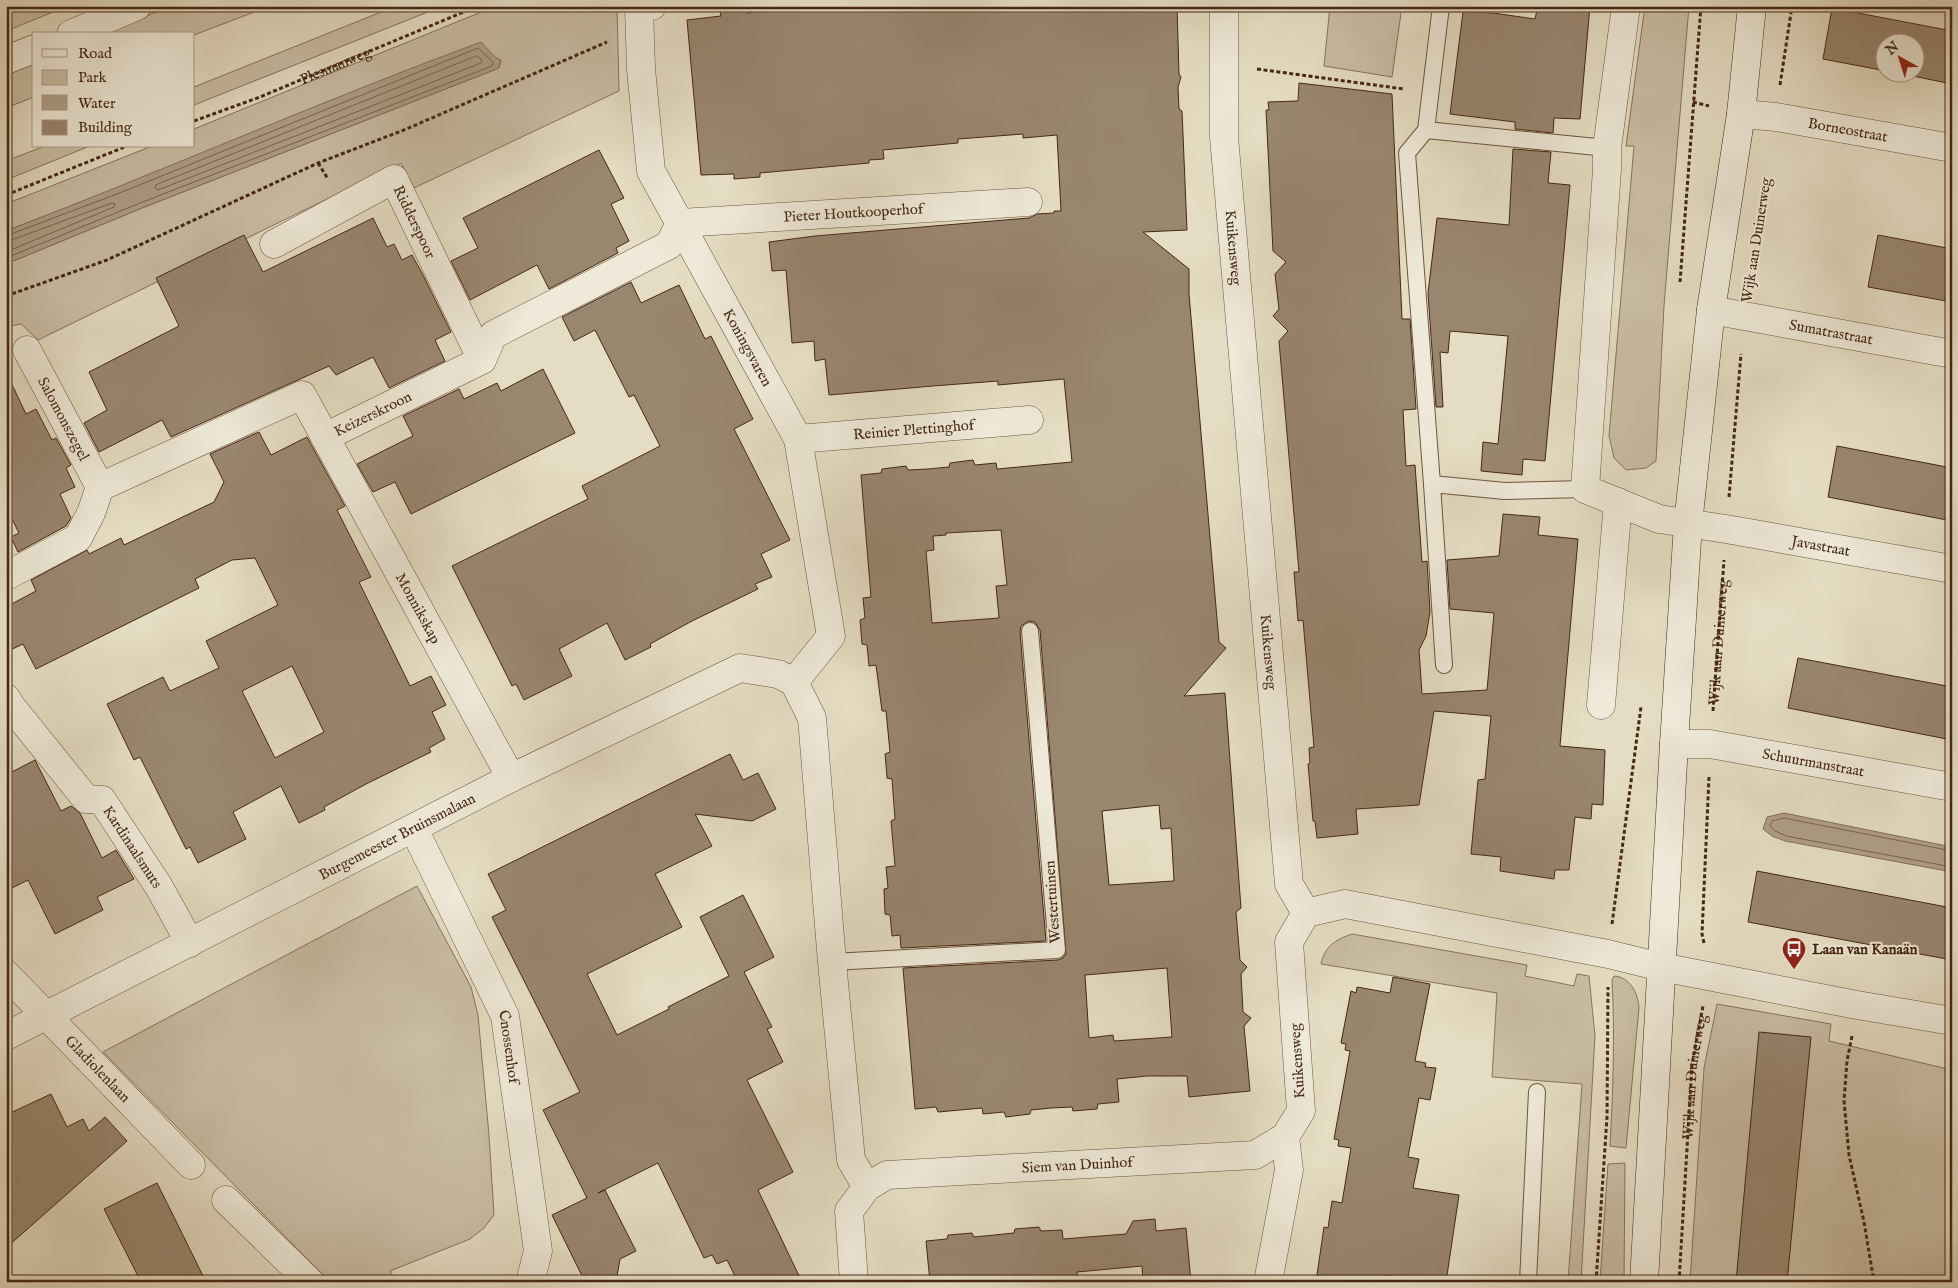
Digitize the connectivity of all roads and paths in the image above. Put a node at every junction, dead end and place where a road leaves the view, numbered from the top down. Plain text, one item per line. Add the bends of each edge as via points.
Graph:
1 (137, 6) edge
2 (478, 6) edge
3 (1224, 6) edge
4 (1441, 6) edge
5 (1626, 6) edge
6 (1752, 6) edge
7 (1792, 6) edge
8 (643, 14) edge
9 (76, 32) edge
10 (32, 50) edge
11 (6, 60) edge
12 (1224, 65) junction
13 (1430, 92) junction
14 (1741, 114) junction
15 (1776, 117) junction
16 (195, 122) edge
17 (1426, 130) junction
18 (122, 148) edge
19 (1607, 148) junction
20 (1952, 148) edge
21 (6, 195) edge
22 (1028, 202) dead end
23 (680, 224) junction
24 (274, 244) dead end
25 (6, 296) edge
26 (1711, 310) junction
27 (1745, 315) junction
28 (28, 350) dead end
29 (1952, 354) edge
30 (482, 360) junction
31 (1029, 420) dead end
32 (325, 437) junction
33 (798, 439) junction
34 (1432, 484) junction
35 (100, 486) junction
36 (1585, 489) junction
37 (1618, 502) junction
38 (1688, 524) junction
39 (1726, 529) junction
40 (1952, 569) edge
41 (6, 576) edge
42 (1030, 631) dead end
43 (1444, 665) dead end
44 (794, 682) junction
45 (6, 698) edge
46 (1600, 705) dead end
47 (1674, 744) junction
48 (1710, 744) junction
49 (511, 778) junction
50 (1952, 787) edge
51 (414, 829) junction
52 (1306, 913) junction
53 (190, 943) junction
54 (832, 962) junction
55 (1661, 967) junction
56 (6, 974) edge
57 (1708, 976) junction
58 (1857, 1005) junction
59 (46, 1016) junction
60 (1952, 1021) edge
61 (6, 1036) edge
62 (1537, 1092) dead end
63 (1284, 1137) junction
64 (191, 1165) dead end
65 (867, 1187) junction
66 (226, 1200) dead end
67 (310, 1282) edge
68 (530, 1282) edge
69 (854, 1282) edge
70 (1268, 1282) edge
71 (1528, 1282) edge
72 (1644, 1282) edge
73 (1679, 1282) edge
74 (1874, 1282) edge

1 - 9 street
2 - 16 path, Plesmanweg
3 - 12 street, Kuikensweg
4 - 13 lane
5 - 19 street
6 - 14 street
7 - 15 path
8 - 23 street, Koningsvaren via 641,69 650,171
8 - 25 path via 404,130 318,163 107,260
10 - 11 street
12 - 13 path
12 - 52 street, Kuikensweg via 1225,147 1289,884
13 - 17 lane
14 - 15 street, Borneostraat
14 - 26 street
15 - 20 street, Borneostraat
17 - 19 lane
17 - 34 lane via 1407,153
18 - 21 path
19 - 36 street
22 - 23 street, Pieter Houtkooperhof
23 - 30 street via 668,245 493,335
23 - 33 street, Koningsvaren
24 - 30 street, Ridderspoor via 394,179
26 - 27 street, Sumatrastraat
26 - 38 street
27 - 29 street, Sumatrastraat
27 - 39 path, Wijk aan Duinerweg
28 - 35 street, Salomonszegel
30 - 32 street, Keizerskroon
31 - 33 street, Reinier Plettinghof
32 - 35 street, Keizerskroon via 302,395
32 - 49 street, Monnikskap
33 - 44 street, Koningsvaren via 831,636
34 - 36 lane via 1504,491
34 - 43 lane
35 - 41 street via 78,538
36 - 37 street
37 - 38 street via 1658,519
37 - 46 street
38 - 39 street, Javastraat
38 - 47 street
39 - 40 street, Javastraat
39 - 48 path, Wijk aan Duinerweg
42 - 54 lane, Westertuinen via 1057,950
44 - 49 street, Burgemeester Bruinsmalaan via 778,674 740,668
44 - 54 street via 812,718
45 - 53 street, Kardinaalsmuts via 86,799 102,800 159,887
47 - 48 street, Schuurmanstraat
47 - 55 street
48 - 50 street, Schuurmanstraat
48 - 57 path, Wijk aan Duinerweg via 1702,934
49 - 51 street, Burgemeester Bruinsmalaan
51 - 53 street, Burgemeester Bruinsmalaan
51 - 68 street, Cnossenhof via 505,1016 538,1251
52 - 55 street via 1345,904
52 - 63 street, Kuikensweg via 1289,942 1301,1111
53 - 59 street, Burgemeester Bruinsmalaan
54 - 65 street via 851,1160
55 - 57 street
55 - 72 street
56 - 59 street, Gladiolenlaan
57 - 58 street
57 - 73 path, Wijk aan Duinerweg via 1692,1065
58 - 60 street
58 - 74 path via 1844,1101 1849,1155
59 - 61 street, Burgemeester Bruinsmalaan
59 - 64 street, Gladiolenlaan
62 - 71 lane
63 - 65 street, Siem van Duinhof via 1255,1154 888,1175
63 - 70 street via 1289,1170
65 - 69 street via 849,1211
66 - 67 street

